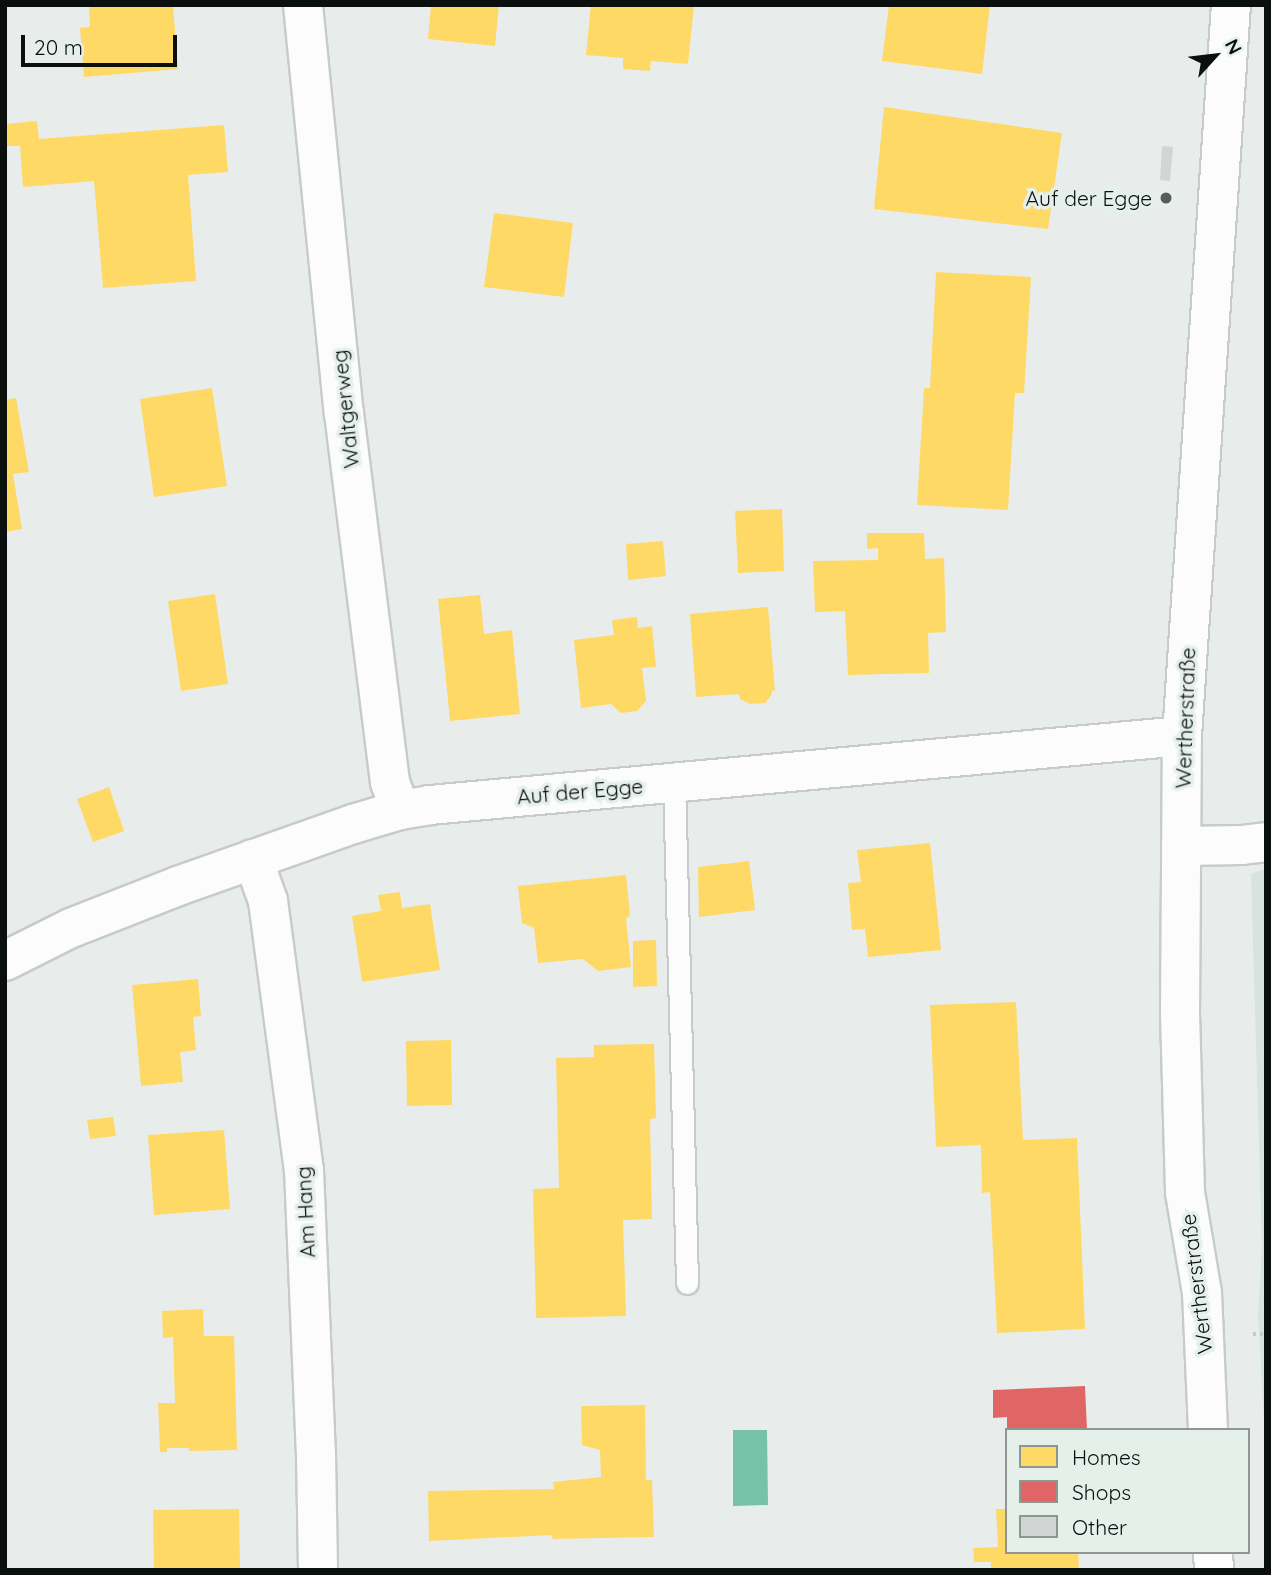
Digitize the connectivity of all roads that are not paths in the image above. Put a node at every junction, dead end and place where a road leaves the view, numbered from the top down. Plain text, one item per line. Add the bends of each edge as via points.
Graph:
1 (303, 5) edge
2 (1231, 5) edge
3 (1182, 736) junction
4 (674, 782) junction
5 (400, 810) junction
6 (1266, 842) edge
7 (1181, 846) junction
8 (253, 859) junction
9 (5, 961) edge
10 (687, 1283) dead end
11 (1208, 1428) edge
12 (318, 1570) edge

1 - 5 street, Waltgerweg via 344,413 390,782
2 - 3 street, Wertherstraße
3 - 4 street, Auf der Egge
3 - 7 street, Wertherstraße
4 - 5 street, Auf der Egge
4 - 10 lane
5 - 8 street, Auf der Egge
6 - 7 street
7 - 11 street, Wertherstraße via 1185,1192 1202,1293
8 - 9 street, Auf der Egge via 71,928
8 - 12 street, Am Hang via 268,901 304,1170

